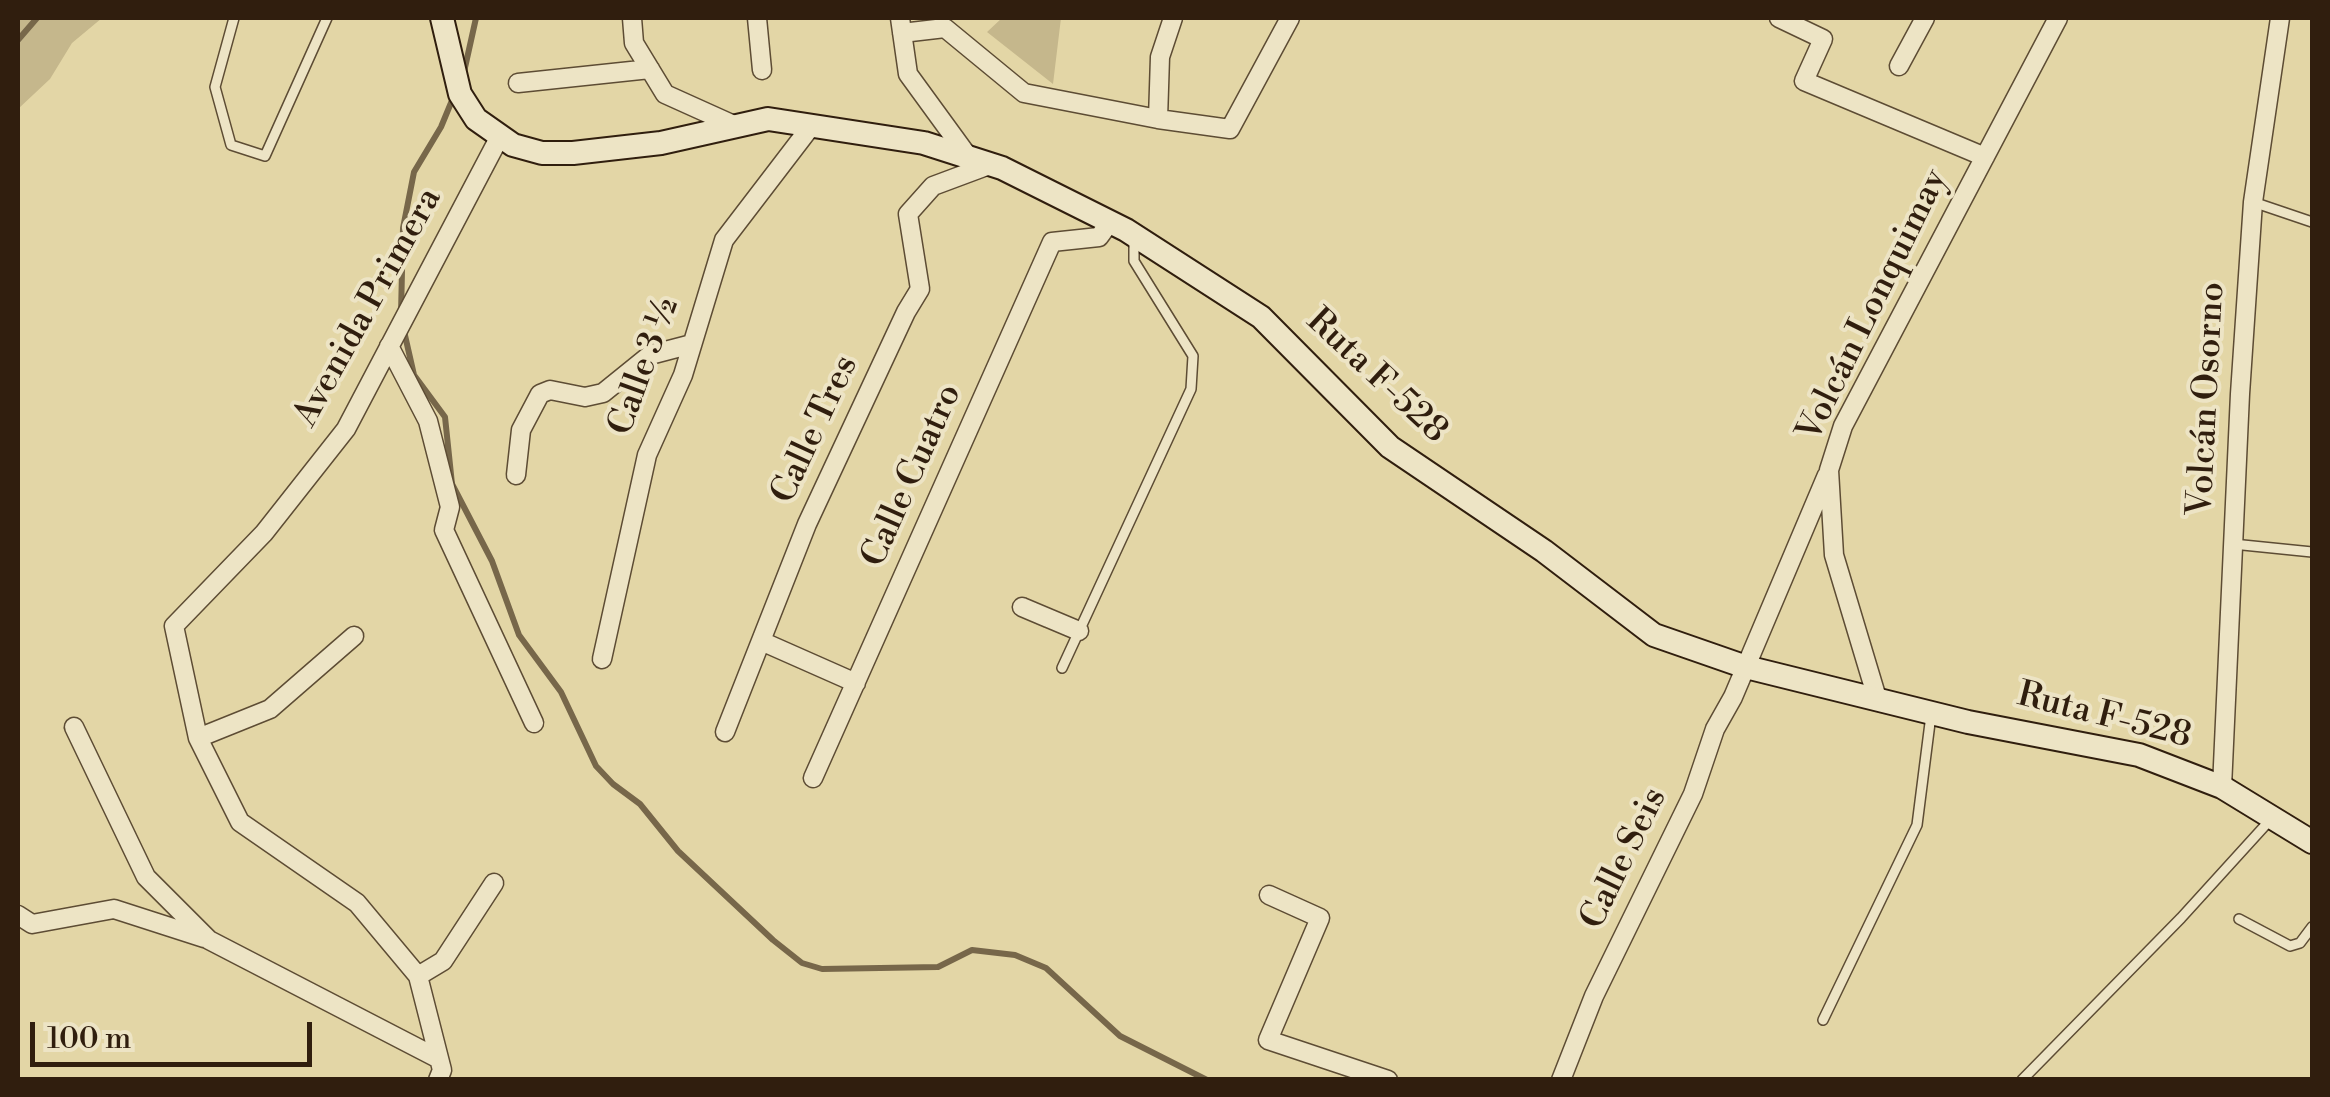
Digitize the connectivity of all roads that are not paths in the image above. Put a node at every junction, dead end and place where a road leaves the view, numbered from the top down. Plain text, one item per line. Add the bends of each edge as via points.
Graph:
1 (234, 18) edge
2 (326, 18) edge
3 (442, 18) edge
4 (632, 18) edge
5 (757, 18) edge
6 (1173, 18) edge
7 (1290, 18) edge
8 (1779, 18) edge
9 (1925, 18) edge
10 (2058, 18) edge
11 (2280, 18) edge
12 (901, 25) edge
13 (1899, 66) dead end
14 (650, 69) junction
15 (762, 70) dead end
16 (518, 82) dead end
17 (1158, 119) junction
18 (812, 124) junction
19 (736, 126) junction
20 (499, 138) junction
21 (1985, 157) junction
22 (963, 166) junction
23 (2253, 202) junction
24 (2312, 222) edge
25 (1104, 230) junction
26 (1134, 235) junction
27 (692, 344) junction
28 (389, 346) junction
29 (1829, 470) junction
30 (516, 475) dead end
31 (2233, 544) junction
32 (2312, 552) edge
33 (1048, 618) dead end
34 (1080, 631) junction
35 (354, 636) dead end
36 (761, 641) junction
37 (602, 660) dead end
38 (1746, 667) junction
39 (1062, 668) dead end
40 (856, 683) junction
41 (1877, 698) junction
42 (1932, 712) junction
43 (534, 723) dead end
44 (74, 727) dead end
45 (725, 732) dead end
46 (198, 738) junction
47 (813, 778) dead end
48 (2222, 787) junction
49 (2273, 818) junction
50 (2312, 842) edge
51 (494, 883) dead end
52 (1269, 895) dead end
53 (18, 915) edge
54 (2239, 919) dead end
55 (2312, 927) edge
56 (209, 940) junction
57 (418, 976) junction
58 (1823, 1020) dead end
59 (439, 1059) junction
60 (438, 1080) edge
61 (1388, 1080) edge
62 (1561, 1080) edge
63 (2022, 1080) edge

1 - 2 lane via 215,87 232,146 265,156
3 - 20 main road, Ruta F-528 via 460,94
4 - 14 street via 634,43
5 - 15 street
6 - 17 street via 1160,58
7 - 17 street via 1230,129
8 - 21 street via 1823,39 1804,81
9 - 13 street
10 - 21 street, Volcán Lonquimay
11 - 23 street, Volcán Osorno
12 - 17 street via 946,28 1024,93
12 - 22 street via 908,74
14 - 16 street
14 - 19 street via 664,94
18 - 19 main road, Ruta F-528 via 768,120
18 - 22 main road, Ruta F-528 via 924,143
18 - 27 street, Calle 3 ½ via 724,240
19 - 20 main road, Ruta F-528 via 558,154
20 - 28 street, Avenida Primera
21 - 29 street, Volcán Lonquimay via 1843,426
22 - 25 main road, Ruta F-528 via 992,164
22 - 36 street, Calle Tres via 932,186 908,214 920,289 807,524
23 - 24 lane
23 - 31 street, Volcán Osorno
25 - 26 main road, Ruta F-528
25 - 40 street, Calle Cuatro via 1052,242
26 - 34 lane via 1134,261 1193,356 1191,389
26 - 38 main road, Ruta F-528 via 1261,317 1390,447 1434,480 1654,634
27 - 30 street via 650,356 603,393 540,394 520,430
27 - 37 street, Calle 3 ½ via 646,454
28 - 43 street via 428,421 450,507 444,530
28 - 46 street, Avenida Primera via 346,429 264,533 174,626
29 - 38 street, Calle Seis
29 - 41 street, Volcán Lonquimay via 1834,555
31 - 32 lane
31 - 48 street, Volcán Osorno
33 - 34 street via 1022,606
34 - 39 lane
35 - 46 street via 270,709
36 - 40 street
36 - 45 street, Calle Tres
38 - 41 main road, Ruta F-528
38 - 62 street, Calle Seis
40 - 47 street, Calle Cuatro
41 - 42 main road, Ruta F-528
42 - 48 main road, Ruta F-528 via 2139,755
42 - 58 lane via 1916,824
44 - 56 street via 146,878
46 - 57 street, Avenida Primera via 240,822 356,903
48 - 49 main road, Ruta F-528
49 - 50 main road, Ruta F-528
49 - 63 lane
51 - 57 street via 443,960
52 - 61 street via 1320,918 1268,1040
53 - 56 street via 32,924 114,909
54 - 55 lane via 2290,946
56 - 59 street
57 - 59 street, Avenida Primera
59 - 60 street, Avenida Primera

